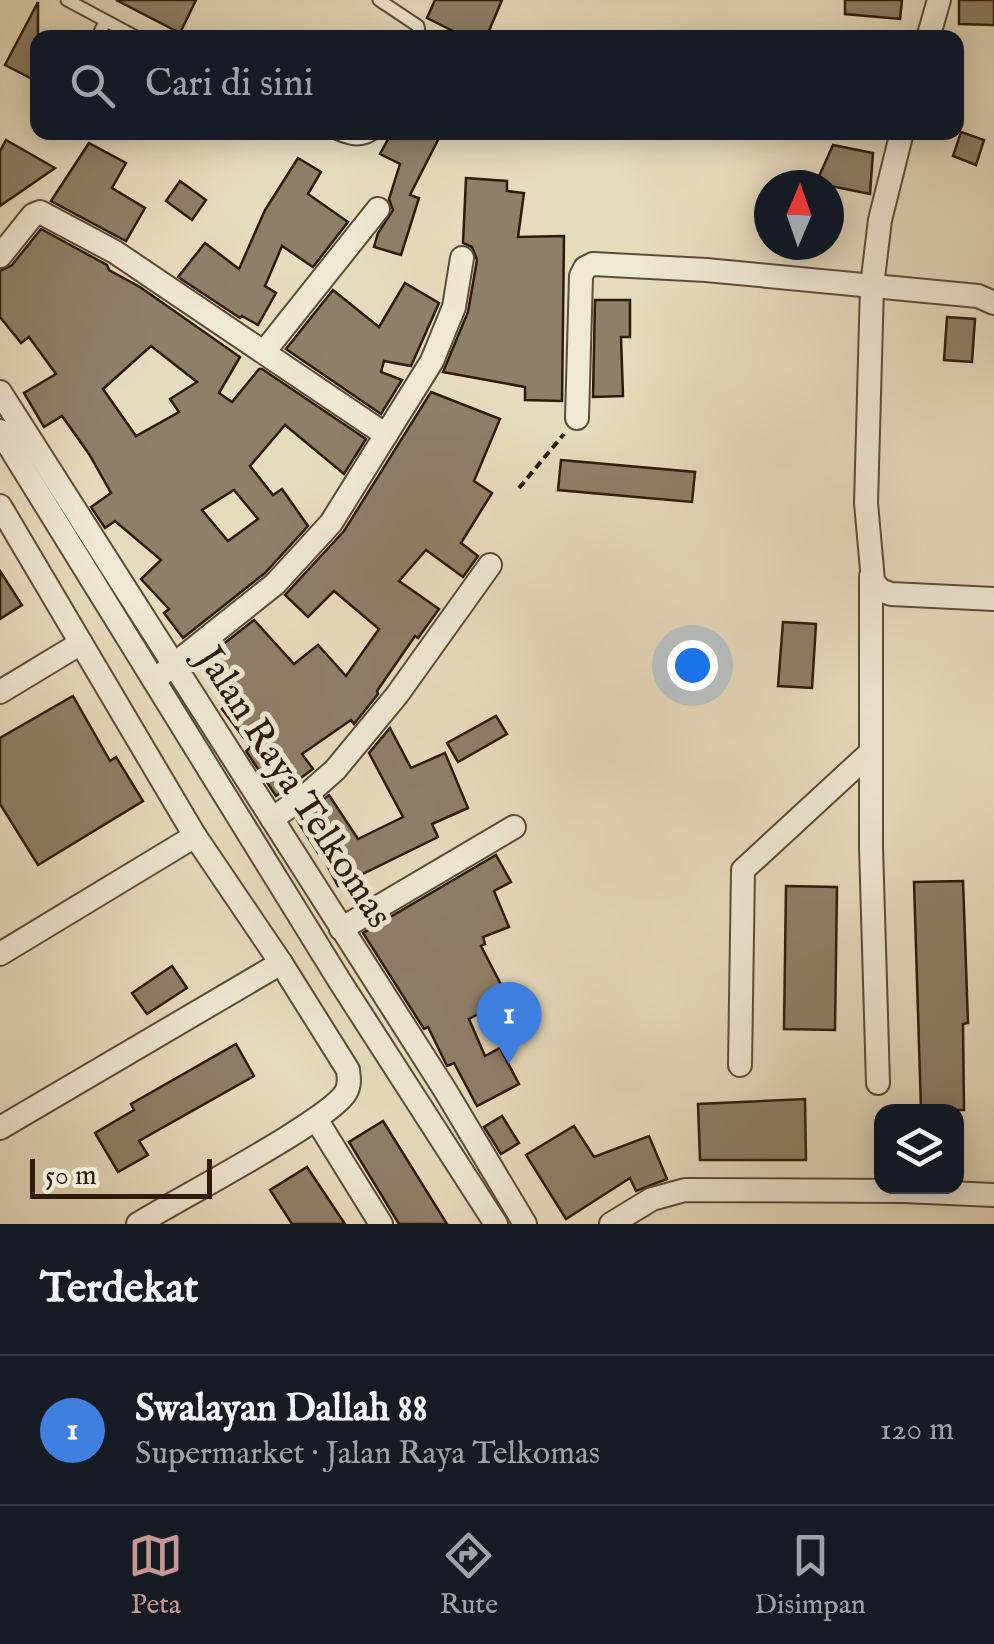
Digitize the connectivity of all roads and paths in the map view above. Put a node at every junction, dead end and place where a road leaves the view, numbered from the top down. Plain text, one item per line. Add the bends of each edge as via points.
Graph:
1 (67, 0) edge
2 (379, 0) edge
3 (939, 0) edge
4 (105, 22) junction
5 (101, 30) edge
6 (122, 30) edge
7 (419, 30) edge
8 (930, 30) edge
9 (900, 140) edge
10 (378, 209) dead end
11 (0, 256) edge
12 (462, 258) dead end
13 (872, 286) junction
14 (994, 303) edge
15 (264, 352) junction
16 (0, 392) edge
17 (577, 418) dead end
18 (0, 431) edge
19 (386, 434) junction
20 (551, 450) dead end
21 (519, 488) dead end
22 (0, 506) edge
23 (490, 565) dead end
24 (871, 567) junction
25 (994, 598) edge
26 (81, 643) junction
27 (165, 673) junction
28 (0, 692) edge
29 (872, 752) junction
30 (272, 819) junction
31 (514, 827) dead end
32 (194, 836) junction
33 (342, 928) junction
34 (0, 954) edge
35 (281, 963) junction
36 (740, 1065) dead end
37 (878, 1082) dead end
38 (316, 1119) junction
39 (0, 1128) edge
40 (994, 1195) edge
41 (493, 1196) junction
42 (141, 1223) edge
43 (381, 1224) edge
44 (496, 1224) edge
45 (525, 1224) edge
46 (611, 1224) edge

1 - 4 lane
2 - 7 lane
3 - 8 street
4 - 5 lane
4 - 6 lane
9 - 13 street
10 - 15 street
11 - 15 street via 33,215 54,217
12 - 19 street via 443,337
13 - 14 street
13 - 17 street via 592,264 581,276
13 - 24 street via 866,503
15 - 19 street
16 - 27 street, Jalan Raya Telkomas
18 - 27 street, Jalan Raya Telkomas
19 - 27 street via 315,542
20 - 21 path
22 - 26 street
23 - 30 street via 334,770
24 - 25 street via 880,590 890,594
24 - 29 street
26 - 28 street
26 - 32 street
27 - 30 street, Jalan Raya Telkomas
27 - 41 street, Jalan Raya Telkomas via 339,980
29 - 36 street via 743,870
29 - 37 street
30 - 33 street, Jalan Raya Telkomas
31 - 33 street
32 - 34 street
32 - 35 street
33 - 41 street, Jalan Raya Telkomas via 444,1090
35 - 38 street via 348,1070 344,1096
35 - 39 street
38 - 42 street
38 - 43 street
40 - 46 street via 686,1190 652,1199
41 - 44 street, Jalan Raya Telkomas
41 - 45 street, Jalan Raya Telkomas

